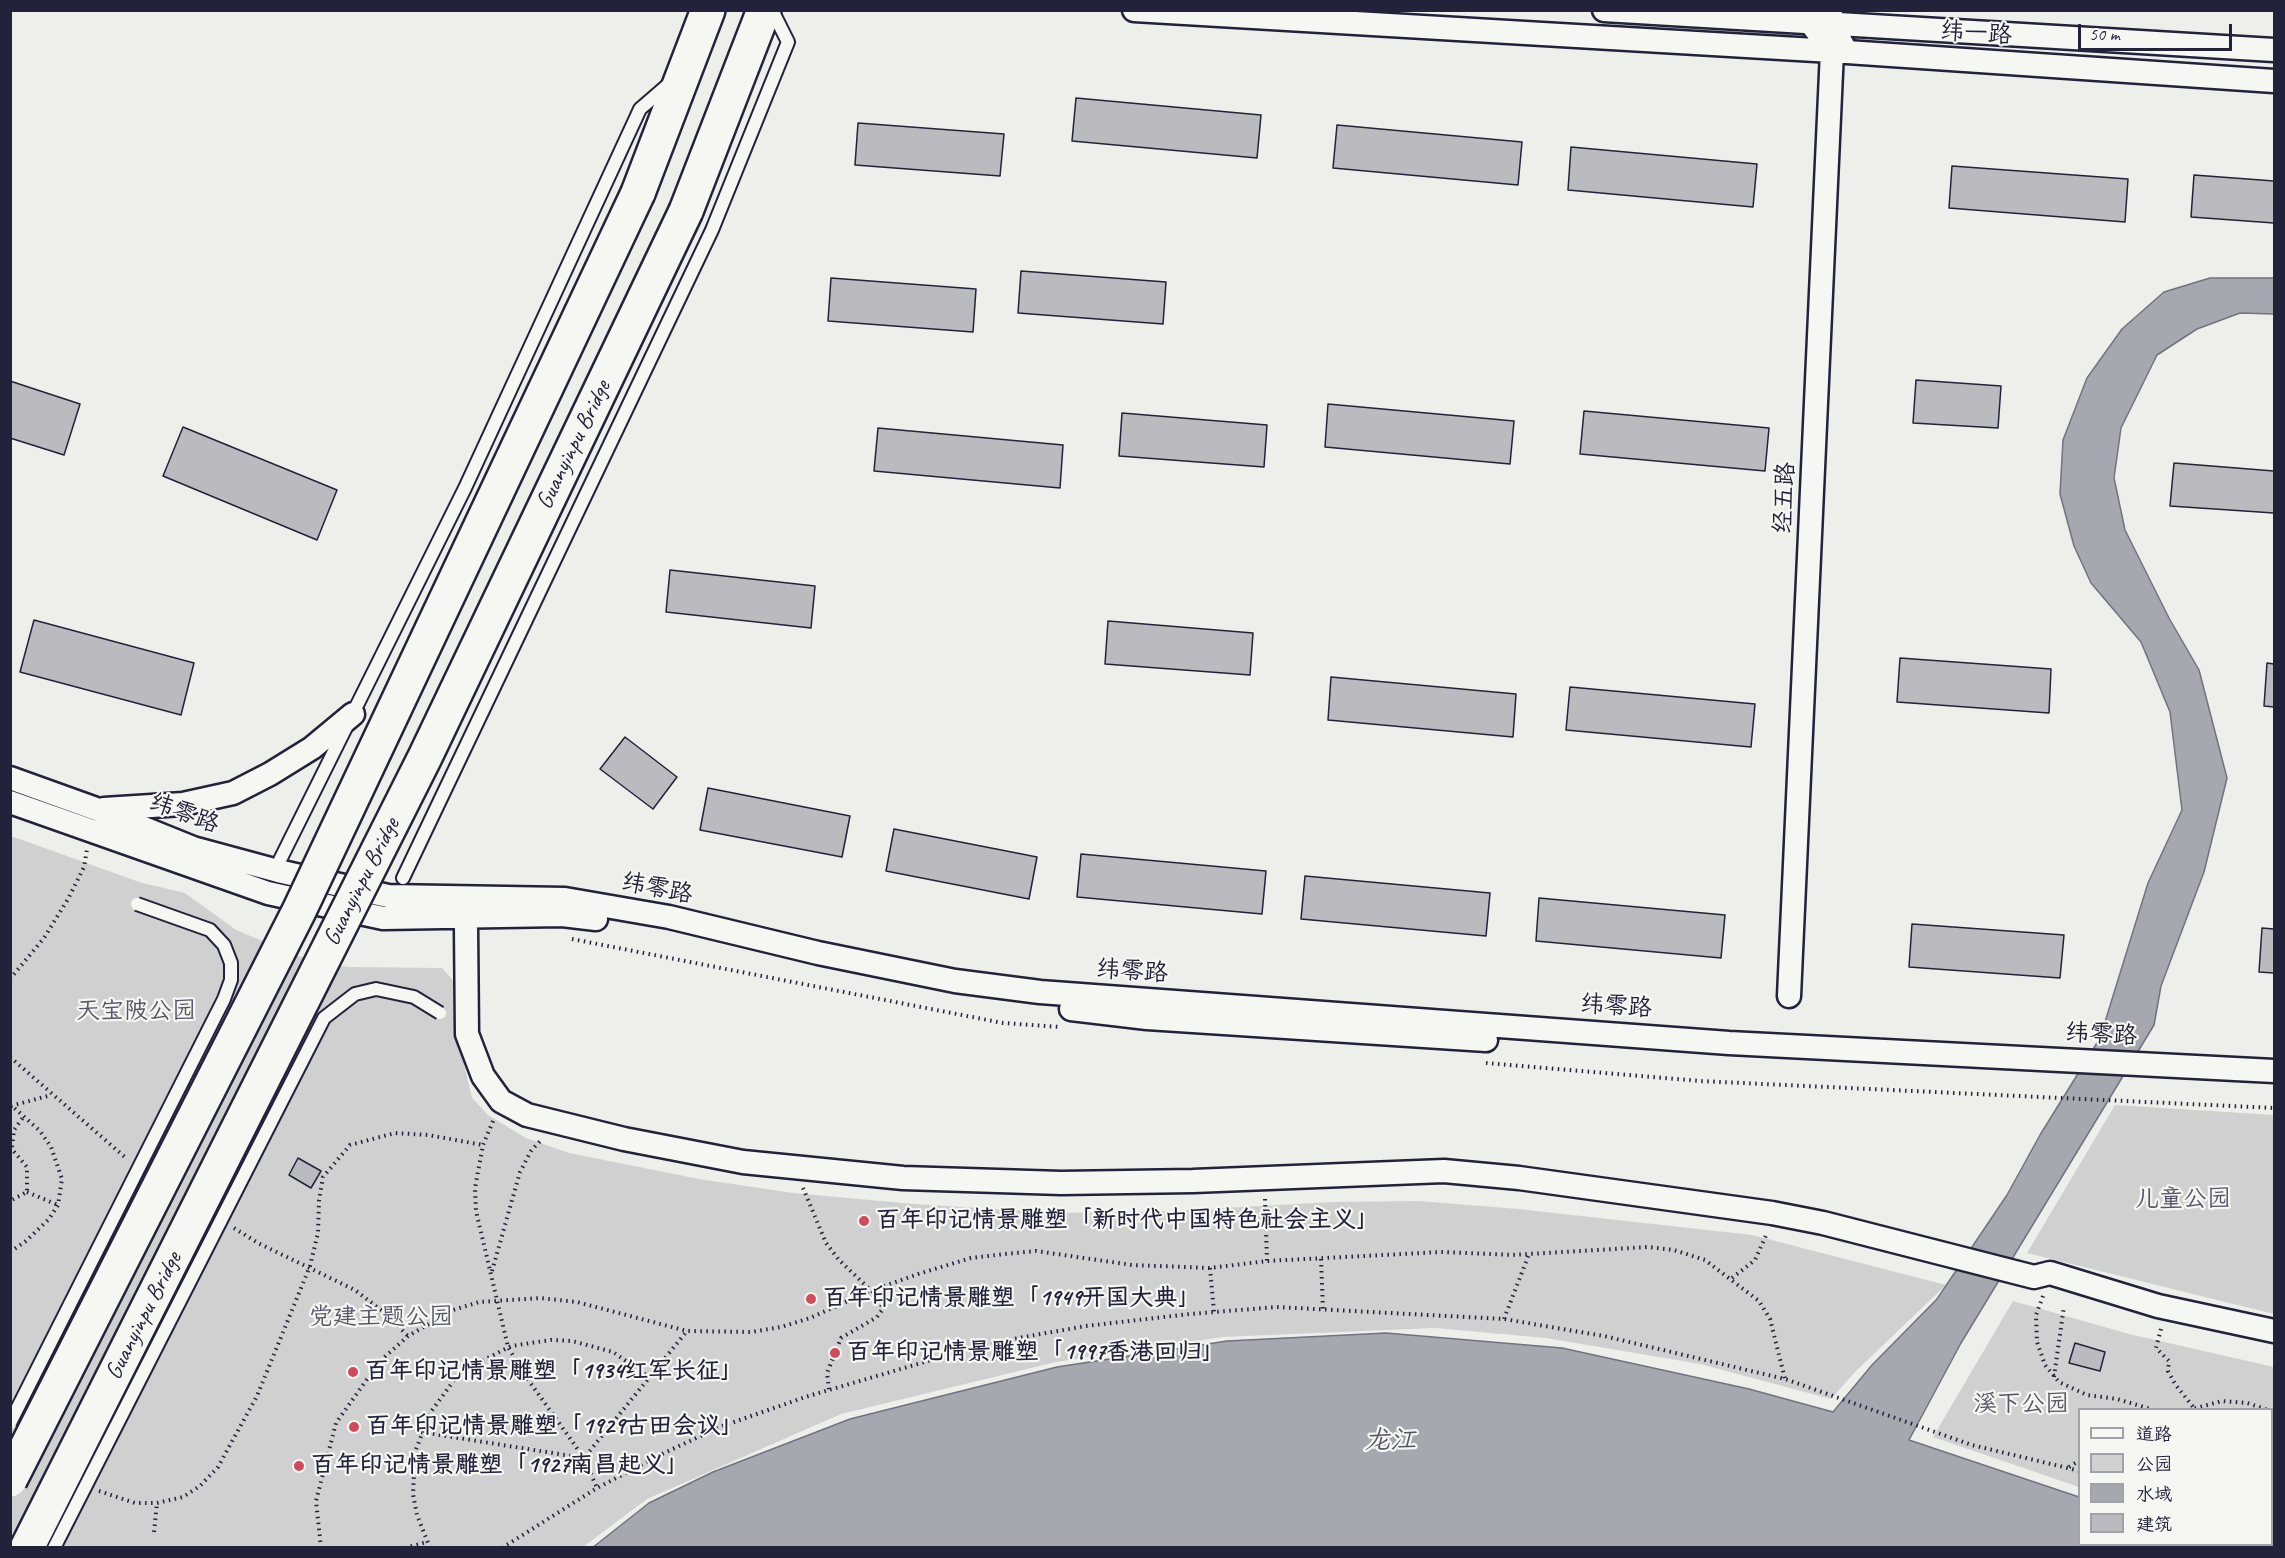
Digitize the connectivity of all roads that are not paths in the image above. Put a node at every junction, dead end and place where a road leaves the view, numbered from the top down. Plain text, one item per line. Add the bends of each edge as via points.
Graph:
1 (708, 10) edge
2 (764, 10) edge
3 (772, 10) edge
4 (1134, 10) edge
5 (1604, 10) edge
6 (1820, 16) edge
7 (2274, 50) edge
8 (1840, 52) junction
9 (685, 71) junction
10 (2274, 81) edge
11 (353, 714) junction
12 (10, 778) edge
13 (10, 802) edge
14 (99, 810) junction
15 (280, 860) dead end
16 (403, 878) dead end
17 (137, 904) dead end
18 (466, 927) dead end
19 (1796, 995) dead end
20 (440, 1013) dead end
21 (2274, 1071) edge
22 (2274, 1086) edge
23 (2274, 1331) edge
24 (10, 1423) edge
25 (10, 1480) edge
26 (27, 1548) edge
27 (54, 1548) edge

1 - 9 main road, Guanyinpu Bridge
2 - 26 main road, Guanyinpu Bridge, bridge via 686,211 425,757
3 - 16 lane via 788,42 712,230
4 - 8 street, 纬一路
5 - 6 street, 纬一路
6 - 7 street, 纬一路
6 - 8 street
8 - 10 street, 纬一路
8 - 19 street, 经五路
9 - 11 lane via 640,109 465,488
9 - 25 main road, Guanyinpu Bridge, bridge via 638,193 299,911
11 - 14 street via 312,748 233,793 183,804
11 - 15 lane
12 - 14 street, 纬零路
13 - 22 street, 纬零路 via 268,893 383,918 562,915 652,926 953,992 1038,1005 1147,1018 1728,1057
14 - 21 street, 纬零路 via 193,848 388,896 565,899 669,917 955,981 1040,992 1729,1043
17 - 24 lane, bridge via 210,930 224,945 231,963 231,980
18 - 23 street via 467,1034 483,1076 501,1101 527,1115 557,1123 743,1162 903,1178 1193,1181 1444,1171 1519,1178 1772,1213
20 - 27 lane, bridge via 414,997 376,988 355,994 324,1018

